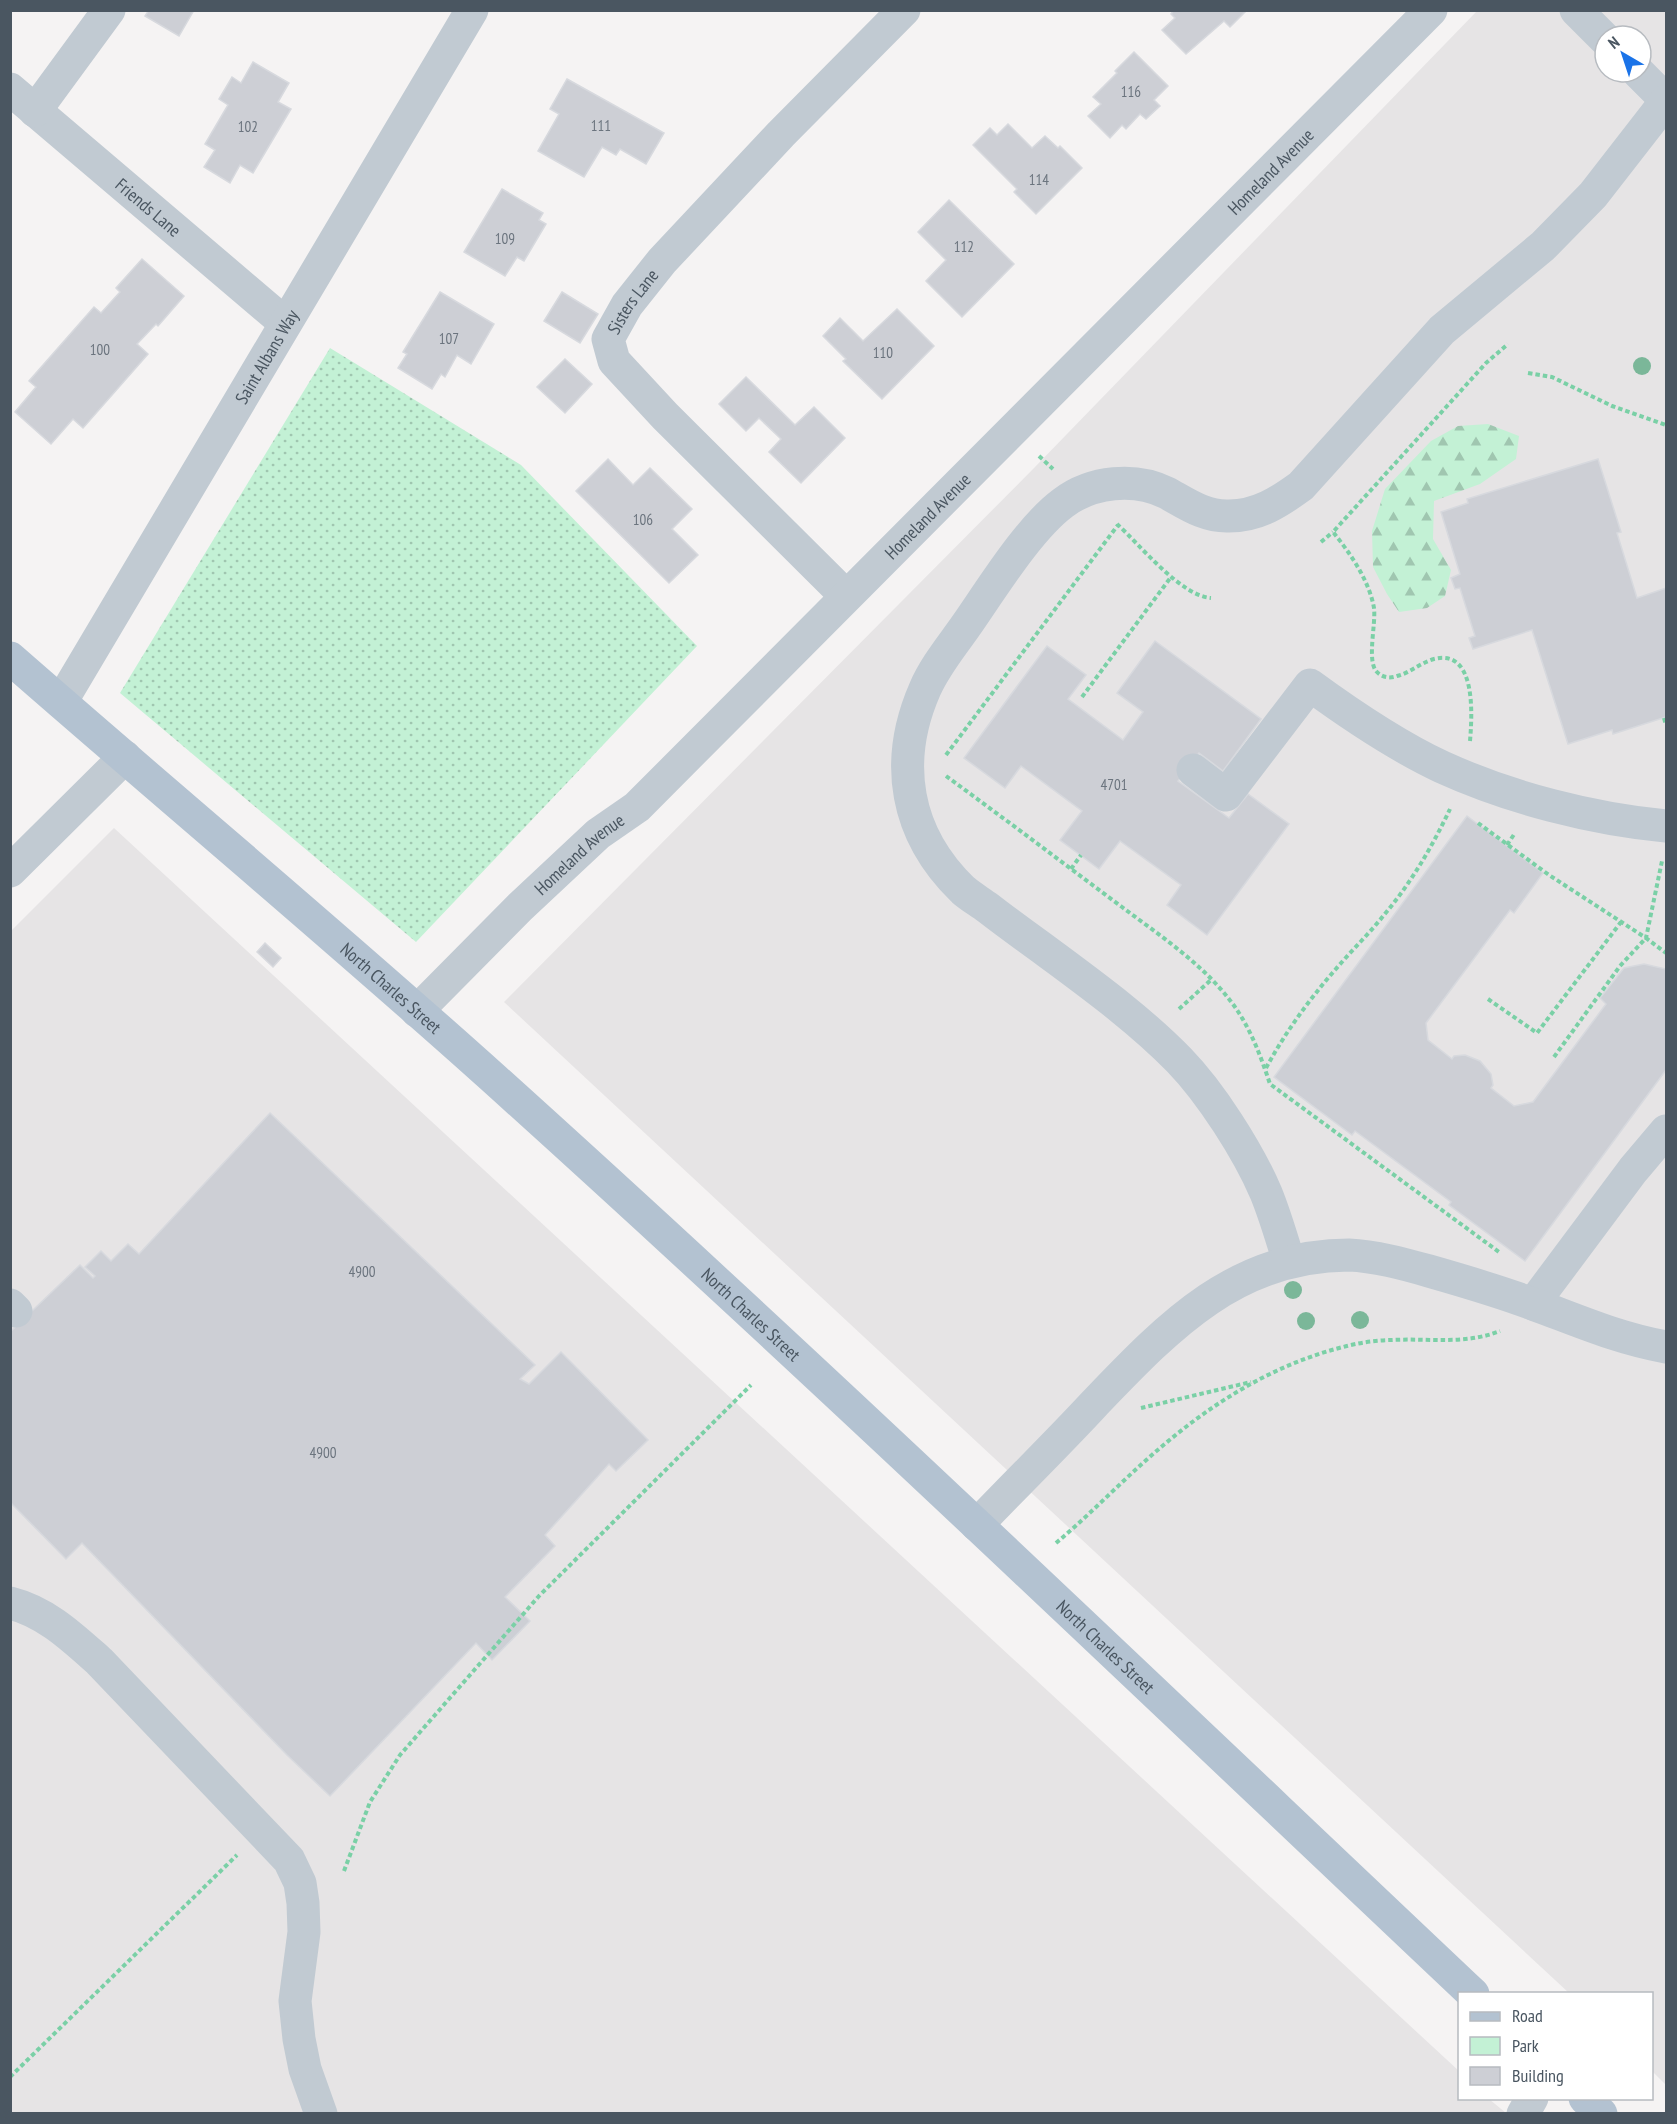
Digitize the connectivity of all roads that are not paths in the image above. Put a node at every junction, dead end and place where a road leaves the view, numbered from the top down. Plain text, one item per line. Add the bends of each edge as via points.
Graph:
1 (109, 10) edge
2 (472, 10) edge
3 (904, 10) edge
4 (1431, 10) edge
5 (1576, 10) edge
6 (1593, 27) edge
7 (1650, 84) edge
8 (10, 89) edge
9 (1666, 100) edge
10 (35, 111) junction
11 (285, 323) junction
12 (846, 596) junction
13 (10, 658) edge
14 (61, 702) junction
15 (125, 757) junction
16 (1193, 770) dead end
17 (1665, 841) edge
18 (10, 871) edge
19 (417, 1011) junction
20 (1666, 1131) edge
21 (1289, 1262) junction
22 (1533, 1304) junction
23 (1666, 1347) edge
24 (977, 1525) junction
25 (10, 1603) edge
26 (1471, 1992) edge
27 (1531, 2100) edge
28 (1587, 2100) edge
29 (321, 2114) edge
30 (1523, 2114) edge
31 (1601, 2114) edge

1 - 10 street
2 - 11 street, Saint Albans Way
3 - 12 street, Sisters Lane via 662,261 627,305 608,339 614,362
4 - 12 street, Homeland Avenue
5 - 6 street
7 - 9 street
8 - 10 street, Friends Lane
9 - 21 street via 1593,195 1543,246 1442,330 1301,486 1280,502 1257,512 1226,517 1202,512 1142,484 1121,483 1080,492 1062,503 1020,550 942,659 914,717 908,746 910,801 920,827 944,867 964,890 1107,997 1182,1062 1249,1161 1265,1192
10 - 11 street, Friends Lane
11 - 14 street, Saint Albans Way
12 - 19 street, Homeland Avenue via 637,807 598,834
13 - 14 main road, North Charles Street
14 - 15 main road, North Charles Street
15 - 18 street
15 - 19 main road, North Charles Street
16 - 17 street via 1226,795 1310,685 1398,744 1442,767 1546,804 1607,817
19 - 24 main road, North Charles Street via 685,1252
20 - 22 street
21 - 22 street via 1351,1255 1379,1259 1428,1270
21 - 24 street via 1242,1279 1168,1329
22 - 23 street via 1590,1327
24 - 26 main road, North Charles Street
25 - 29 street via 48,1618 84,1648 290,1860 303,1903 304,1932 295,2001 305,2069
27 - 30 street
28 - 31 main road

